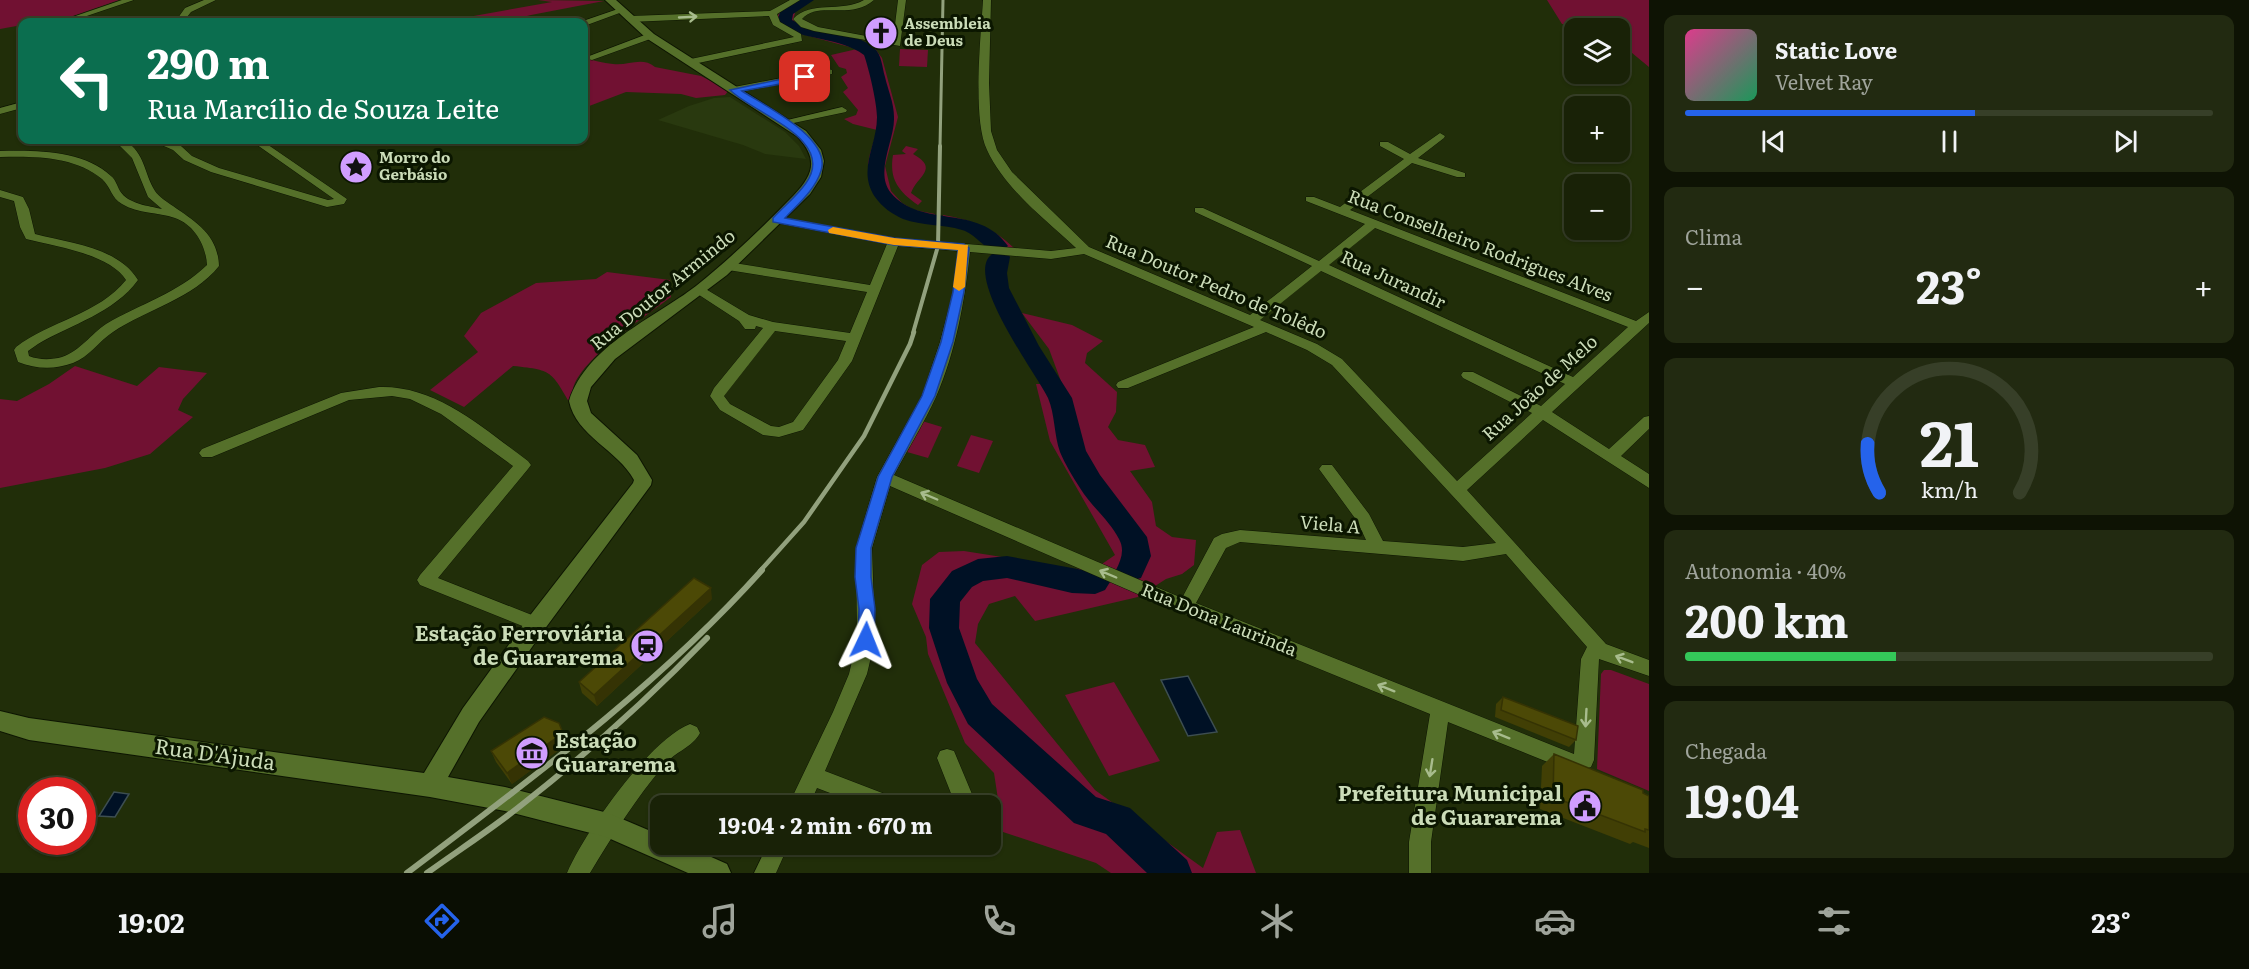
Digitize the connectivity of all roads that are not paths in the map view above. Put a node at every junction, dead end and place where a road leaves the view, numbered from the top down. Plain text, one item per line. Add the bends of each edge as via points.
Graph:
1 (130, 0) edge
2 (212, 0) edge
3 (796, 0) edge
4 (870, 0) edge
5 (902, 0) edge
6 (987, 0) edge
7 (783, 8) junction
8 (620, 10) edge
9 (772, 13) junction
10 (801, 13) junction
11 (74, 18) edge
12 (180, 18) edge
13 (588, 22) edge
14 (650, 36) junction
15 (589, 58) dead end
16 (689, 62) junction
17 (828, 72) dead end
18 (734, 90) junction
19 (18, 106) edge
20 (842, 110) dead end
21 (0, 111) edge
22 (784, 122) junction
23 (1440, 136) dead end
24 (126, 144) edge
25 (166, 144) edge
26 (261, 144) edge
27 (1384, 144) dead end
28 (0, 154) edge
29 (1412, 159) junction
30 (1461, 174) dead end
31 (0, 193) edge
32 (1310, 199) dead end
33 (1199, 210) dead end
34 (1342, 211) junction
35 (180, 216) junction
36 (777, 220) junction
37 (1374, 224) junction
38 (894, 242) junction
39 (971, 248) junction
40 (1085, 250) junction
41 (728, 266) junction
42 (1320, 266) junction
43 (876, 290) junction
44 (699, 291) junction
45 (1649, 316) edge
46 (744, 318) junction
47 (1252, 320) junction
48 (772, 326) junction
49 (1637, 326) junction
50 (1267, 327) junction
51 (855, 338) junction
52 (756, 343) junction
53 (1468, 375) dead end
54 (1573, 382) junction
55 (1123, 385) dead end
56 (1542, 412) junction
57 (1649, 421) edge
58 (207, 453) dead end
59 (1611, 456) junction
60 (1327, 469) dead end
61 (885, 477) junction
62 (1649, 482) edge
63 (1457, 490) junction
64 (1510, 547) junction
65 (1379, 549) junction
66 (1186, 606) junction
67 (536, 624) junction
68 (1595, 654) junction
69 (1649, 668) edge
70 (1440, 710) junction
71 (0, 721) edge
72 (690, 733) dead end
73 (947, 758) dead end
74 (812, 776) junction
75 (430, 785) junction
76 (803, 795) edge
77 (862, 795) edge
78 (962, 795) edge
79 (608, 825) junction
80 (774, 855) edge
81 (578, 873) edge
82 (718, 873) edge
83 (765, 873) edge
84 (1420, 873) edge

1 - 11 street
2 - 12 street
3 - 7 street
4 - 10 street via 851,9 818,8
5 - 10 street via 897,44 804,25 797,19
6 - 40 street, Rua Doutor Pedro de Tolêdo via 984,83 986,131 992,150 1014,181
7 - 9 street
7 - 10 street
8 -> 9 street
8 - 13 street
8 - 14 street, Rua Doutor Armindo
9 - 16 street via 776,23 799,39
14 - 15 street
14 - 16 street, Rua Doutor Armindo
16 - 18 street, Rua Doutor Armindo
17 - 18 street
18 - 22 street, Rua Doutor Armindo
19 - 21 street
20 - 22 street
22 - 36 street, Rua Doutor Armindo via 810,143 818,160 810,184
23 - 29 street
24 - 35 street via 138,156 150,193
25 - 26 street via 215,170 327,204 340,202 318,182
27 - 29 street
28 - 35 street via 45,154 75,162 105,176 120,199
29 - 30 street
29 - 34 street
31 - 35 street via 19,199 25,208 25,229 30,236 105,258 126,268 132,280 116,298 42,334 21,350 23,359 34,364 76,356 110,327 203,277 213,266 213,249
32 - 34 street, Rua Conselheiro Rodrigues Alves
33 - 42 street, Rua Jurandir
34 - 37 street, Rua Conselheiro Rodrigues Alves
36 - 38 street
36 - 41 street, Rua Doutor Armindo
37 - 42 street
37 - 49 street, Rua Conselheiro Rodrigues Alves
38 - 39 street
38 - 43 street
39 - 40 street via 1051,255
39 - 61 street via 929,396
40 - 47 street, Rua Doutor Pedro de Tolêdo
41 - 43 street
41 - 44 street, Rua Doutor Armindo
42 - 47 street
42 - 54 street, Rua Jurandir
43 - 51 street
44 - 46 street
44 - 67 street, Rua Doutor Armindo via 623,344 585,381 578,401 582,413 631,459 642,485
45 - 49 street, Rua João de Melo
46 - 48 street
46 - 52 street
47 - 50 street, Rua Doutor Pedro de Tolêdo
48 - 51 street
48 - 52 street
49 - 54 street, Rua João de Melo
50 - 55 street
50 - 63 street, Rua Doutor Pedro de Tolêdo via 1337,362
51 - 52 street via 835,378 798,426 779,432 758,426 725,407 717,396
53 - 56 street
54 - 56 street, Rua João de Melo
56 - 59 street
56 - 63 street, Rua João de Melo
57 - 59 street
58 - 67 street via 346,396 398,392 436,404 522,465 426,580
59 - 62 street
60 - 65 street via 1363,518
66 -> 61 street, Rua Dona Laurinda
61 - 74 street via 864,548 866,640 858,674
63 - 64 street, Rua Doutor Pedro de Tolêdo
64 - 65 street, Viela A via 1463,554
64 - 68 street, Rua Doutor Pedro de Tolêdo
65 - 66 street, Viela A via 1228,538 1220,543
70 -> 66 street, Rua Dona Laurinda
67 - 75 street, Rua Doutor Armindo via 471,715
69 -> 68 street
68 -> 70 street, Rua Dona Laurinda via 1584,760 1575,764
70 -> 84 street via 1420,842
71 - 75 street, Rua D'Ajuda via 29,729
72 - 79 street via 660,755
73 - 78 street
74 - 76 street
74 - 77 street
75 - 79 street, Rua D'Ajuda
79 - 81 street
79 - 82 street, Rua D'Ajuda
80 - 83 street

